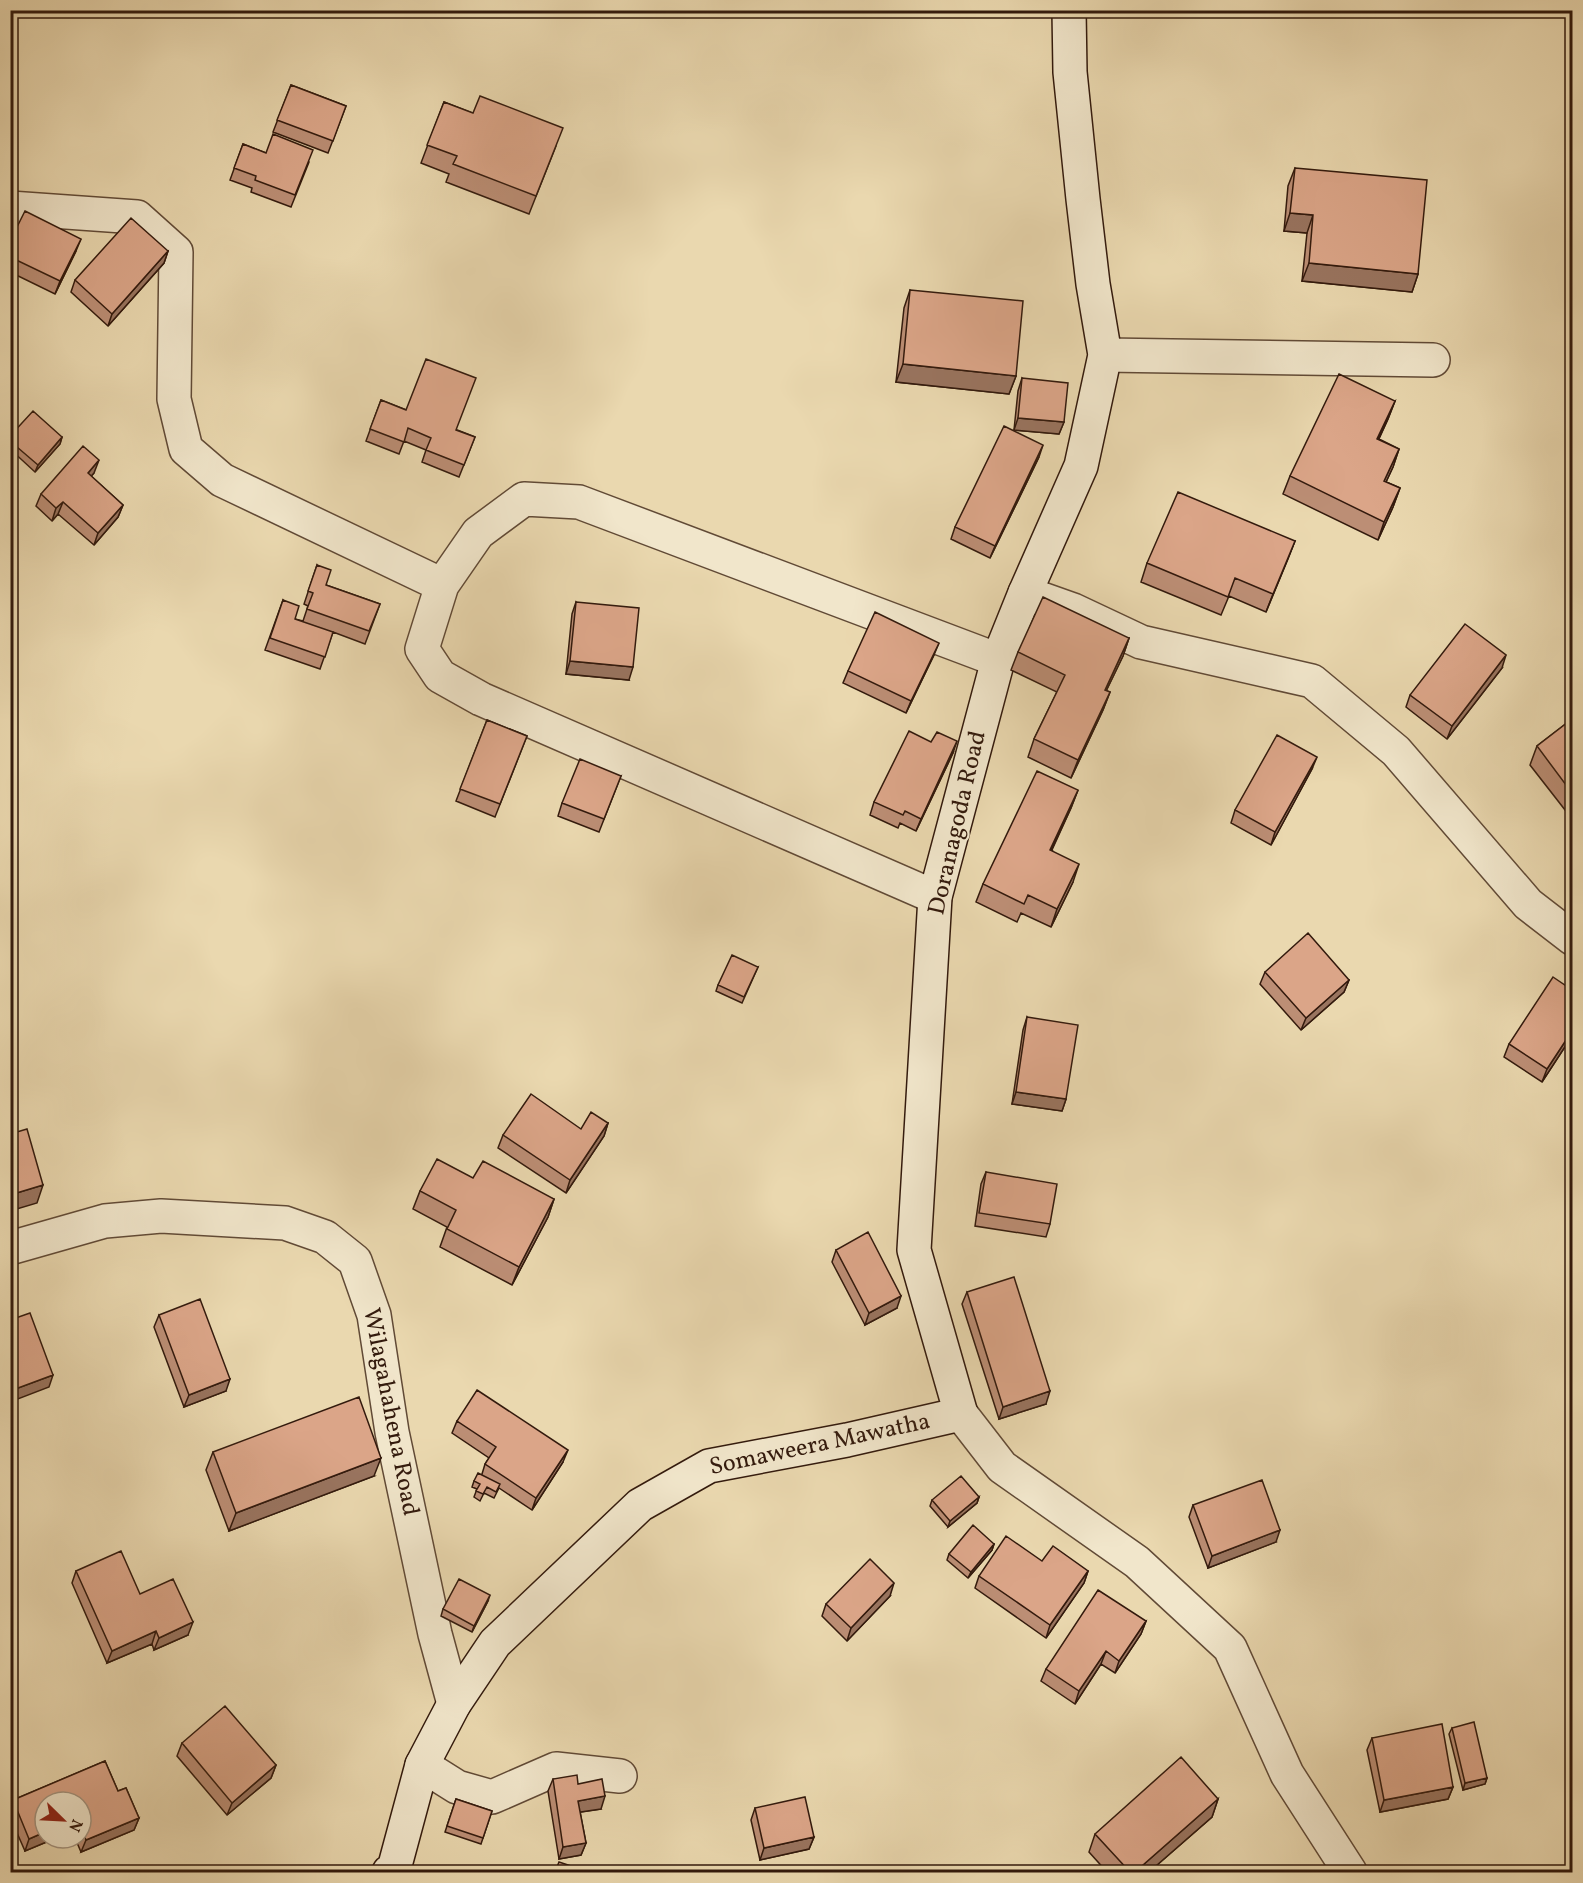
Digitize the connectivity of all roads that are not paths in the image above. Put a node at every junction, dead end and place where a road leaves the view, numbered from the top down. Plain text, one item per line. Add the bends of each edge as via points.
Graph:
1 (1069, 10) edge
2 (10, 208) edge
3 (1105, 355) junction
4 (1433, 360) dead end
5 (442, 585) junction
6 (1025, 593) junction
7 (998, 660) junction
8 (935, 897) junction
9 (1572, 938) edge
10 (10, 1248) edge
11 (961, 1414) junction
12 (454, 1704) junction
13 (422, 1765) junction
14 (620, 1776) dead end
15 (389, 1872) edge
16 (1350, 1872) edge

1 - 3 street via 1070,72 1083,199
2 - 5 street via 137,217 176,252 174,399 186,449 222,480
3 - 4 street
3 - 6 street, Doranagoda Road via 1081,466
5 - 7 street via 478,533 524,499 579,502
5 - 8 street via 422,649 440,676 481,699
6 - 7 street, Doranagoda Road
6 - 9 street via 1073,610 1141,642 1312,681 1396,752 1528,904
7 - 8 street, Doranagoda Road
8 - 11 street, Doranagoda Road via 914,1250
10 - 12 street, Wilagahahena Road via 105,1221 161,1216 285,1223 325,1237 355,1262 374,1315 392,1432
11 - 12 street, Somaweera Mawatha via 709,1466 640,1505 495,1643
11 - 16 street via 1002,1467 1137,1562 1230,1648 1287,1774
12 - 13 street, Somaweera Mawatha
13 - 14 street via 457,1787 492,1797 556,1770
13 - 15 street, Somaweera Mawatha via 394,1869

